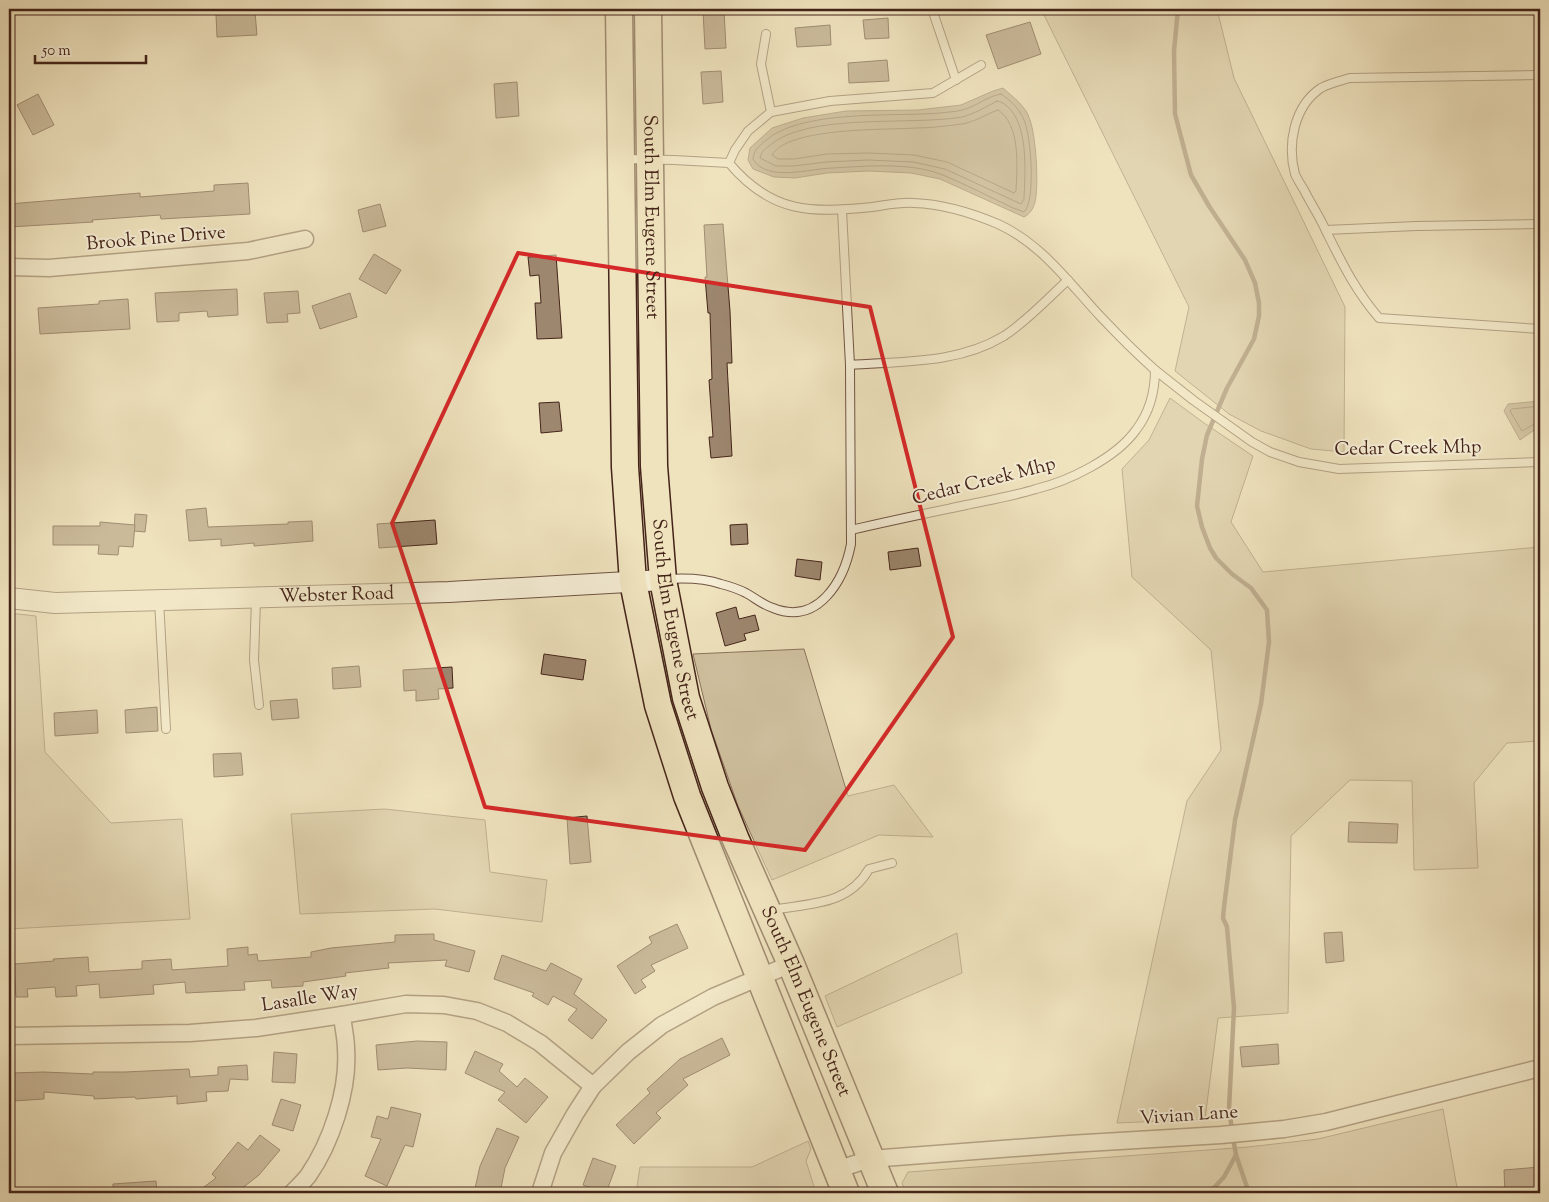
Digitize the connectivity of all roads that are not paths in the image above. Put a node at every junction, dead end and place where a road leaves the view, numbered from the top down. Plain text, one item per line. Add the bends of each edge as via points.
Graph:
1 (619, 9) edge
2 (648, 9) edge
3 (932, 9) edge
4 (766, 34) dead end
5 (981, 65) dead end
6 (1540, 75) edge
7 (956, 80) junction
8 (771, 112) junction
9 (622, 159) junction
10 (651, 159) junction
11 (729, 163) junction
12 (842, 210) junction
13 (1540, 224) edge
14 (1326, 230) junction
15 (305, 239) dead end
16 (9, 267) edge
17 (1068, 280) junction
18 (1540, 329) edge
19 (850, 365) junction
20 (1155, 370) junction
21 (1540, 462) edge
22 (851, 530) junction
23 (663, 580) junction
24 (633, 582) junction
25 (256, 597) junction
26 (9, 598) edge
27 (159, 600) junction
28 (259, 705) dead end
29 (166, 729) dead end
30 (892, 863) dead end
31 (768, 911) junction
32 (791, 964) junction
33 (759, 977) junction
34 (342, 1015) junction
35 (9, 1036) edge
36 (1540, 1068) edge
37 (593, 1086) junction
38 (870, 1159) junction
39 (841, 1182) edge
40 (292, 1193) edge
41 (540, 1193) edge
42 (884, 1193) edge

1 - 9 main road, South Elm Eugene Street
2 - 10 main road, South Elm Eugene Street
3 - 7 lane
4 - 8 lane via 761,64
5 - 7 lane
6 - 14 lane via 1350,78 1322,88 1304,104 1294,131 1292,153 1296,175
7 - 8 lane via 933,93 830,101
8 - 11 lane via 748,131
9 - 10 lane
9 - 24 main road, South Elm Eugene Street via 625,467
10 - 11 lane
10 - 23 main road, South Elm Eugene Street via 654,466
11 - 12 lane, Cedar Creek Mhp via 751,186 779,202 802,209
12 - 17 lane, Cedar Creek Mhp via 912,203 931,204 970,214 998,224 1024,239
12 - 19 lane
13 - 14 lane
14 - 18 lane via 1349,277 1379,318
15 - 16 street, Brook Pine Drive via 248,251 49,268
17 - 19 lane via 1006,335 975,350 950,357
17 - 20 lane, Cedar Creek Mhp
19 - 22 lane
20 - 21 lane, Cedar Creek Mhp via 1252,442 1299,462 1339,469
20 - 22 lane, Cedar Creek Mhp via 1151,399 1136,431 1086,470 1037,489
22 - 23 lane via 849,557 834,589 819,604 799,612 772,608 720,583 685,578
23 - 24 street, Webster Road
23 - 31 main road, South Elm Eugene Street via 686,698 715,787
24 - 25 street, Webster Road via 449,592
24 - 33 main road, South Elm Eugene Street via 658,705 687,796
25 - 27 street, Webster Road
25 - 28 lane via 254,660
26 - 27 street, Webster Road via 55,603
27 - 29 lane
30 - 31 lane via 870,869 862,882 841,896
31 - 32 main road, South Elm Eugene Street
32 - 33 street
32 - 38 main road, South Elm Eugene Street
33 - 37 street via 662,1025
33 - 39 main road, South Elm Eugene Street
34 - 35 street, Lasalle Way via 256,1028 190,1033
34 - 37 street, Lasalle Way via 406,1004 444,1005 477,1011 540,1043
34 - 40 street via 345,1076 338,1111 326,1143 308,1176
36 - 38 street, Vivian Lane via 1326,1122 1284,1129
37 - 41 street via 553,1153
38 - 39 street, Vivian Lane
38 - 42 main road, South Elm Eugene Street

